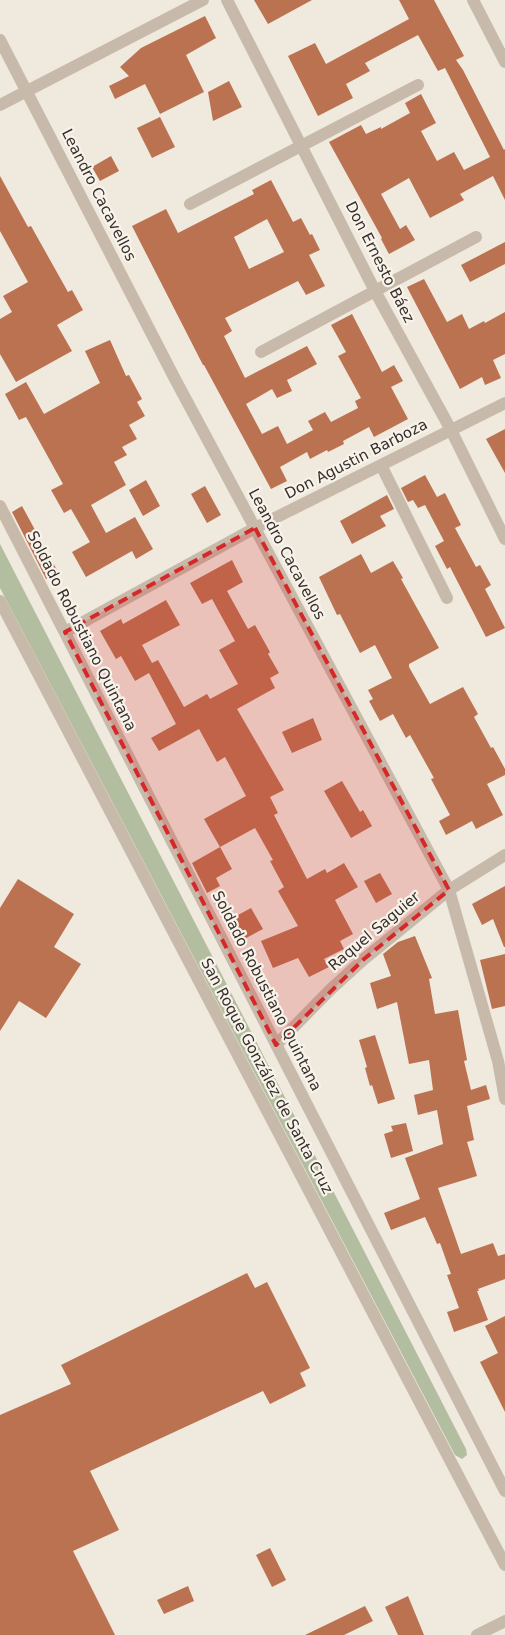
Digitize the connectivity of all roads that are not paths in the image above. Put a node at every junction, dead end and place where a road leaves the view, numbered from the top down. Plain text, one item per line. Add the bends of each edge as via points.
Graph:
1 (203, 0) edge
2 (227, 0) edge
3 (473, 0) edge
4 (0, 40) edge
5 (505, 62) edge
6 (418, 85) dead end
7 (27, 91) junction
8 (0, 105) edge
9 (302, 145) junction
10 (190, 204) dead end
11 (476, 237) dead end
12 (375, 291) junction
13 (261, 352) dead end
14 (505, 403) edge
15 (451, 430) junction
16 (381, 465) junction
17 (0, 506) edge
18 (255, 528) junction
19 (505, 539) edge
20 (447, 598) dead end
21 (0, 601) edge
22 (64, 632) junction
23 (505, 855) edge
24 (449, 890) junction
25 (276, 1045) junction
26 (505, 1098) edge
27 (493, 1468) junction
28 (505, 1476) edge
29 (505, 1491) edge
30 (502, 1551) edge
31 (505, 1565) edge
32 (505, 1621) edge
33 (477, 1635) edge

1 - 7 street
2 - 9 street, Don Ernesto Báez
3 - 5 street
4 - 7 street, Leandro Cacavellos
6 - 9 street
7 - 8 street
7 - 18 street, Leandro Cacavellos
9 - 10 street
9 - 12 street, Don Ernesto Báez
11 - 12 street
12 - 13 street
12 - 15 street, Don Ernesto Báez
14 - 15 street, Don Agustin Barboza
15 - 16 street, Don Agustin Barboza
15 - 19 street, Don Ernesto Báez
16 - 18 street, Don Agustin Barboza
16 - 20 street
17 - 22 street, Soldado Robustiano Quintana
18 - 22 street, Don Agustin Barboza
18 - 24 street, Leandro Cacavellos
21 - 30 street, San Roque González de Santa Cruz
22 - 25 street, Soldado Robustiano Quintana
23 - 24 street, Raquel Saguier
24 - 25 street, Raquel Saguier via 364,959
24 - 26 street, Leandro Cacavellos via 498,1061
25 - 27 street, Soldado Robustiano Quintana
27 - 28 street
27 - 29 street, Soldado Robustiano Quintana
30 - 31 street, San Roque González de Santa Cruz
32 - 33 street

